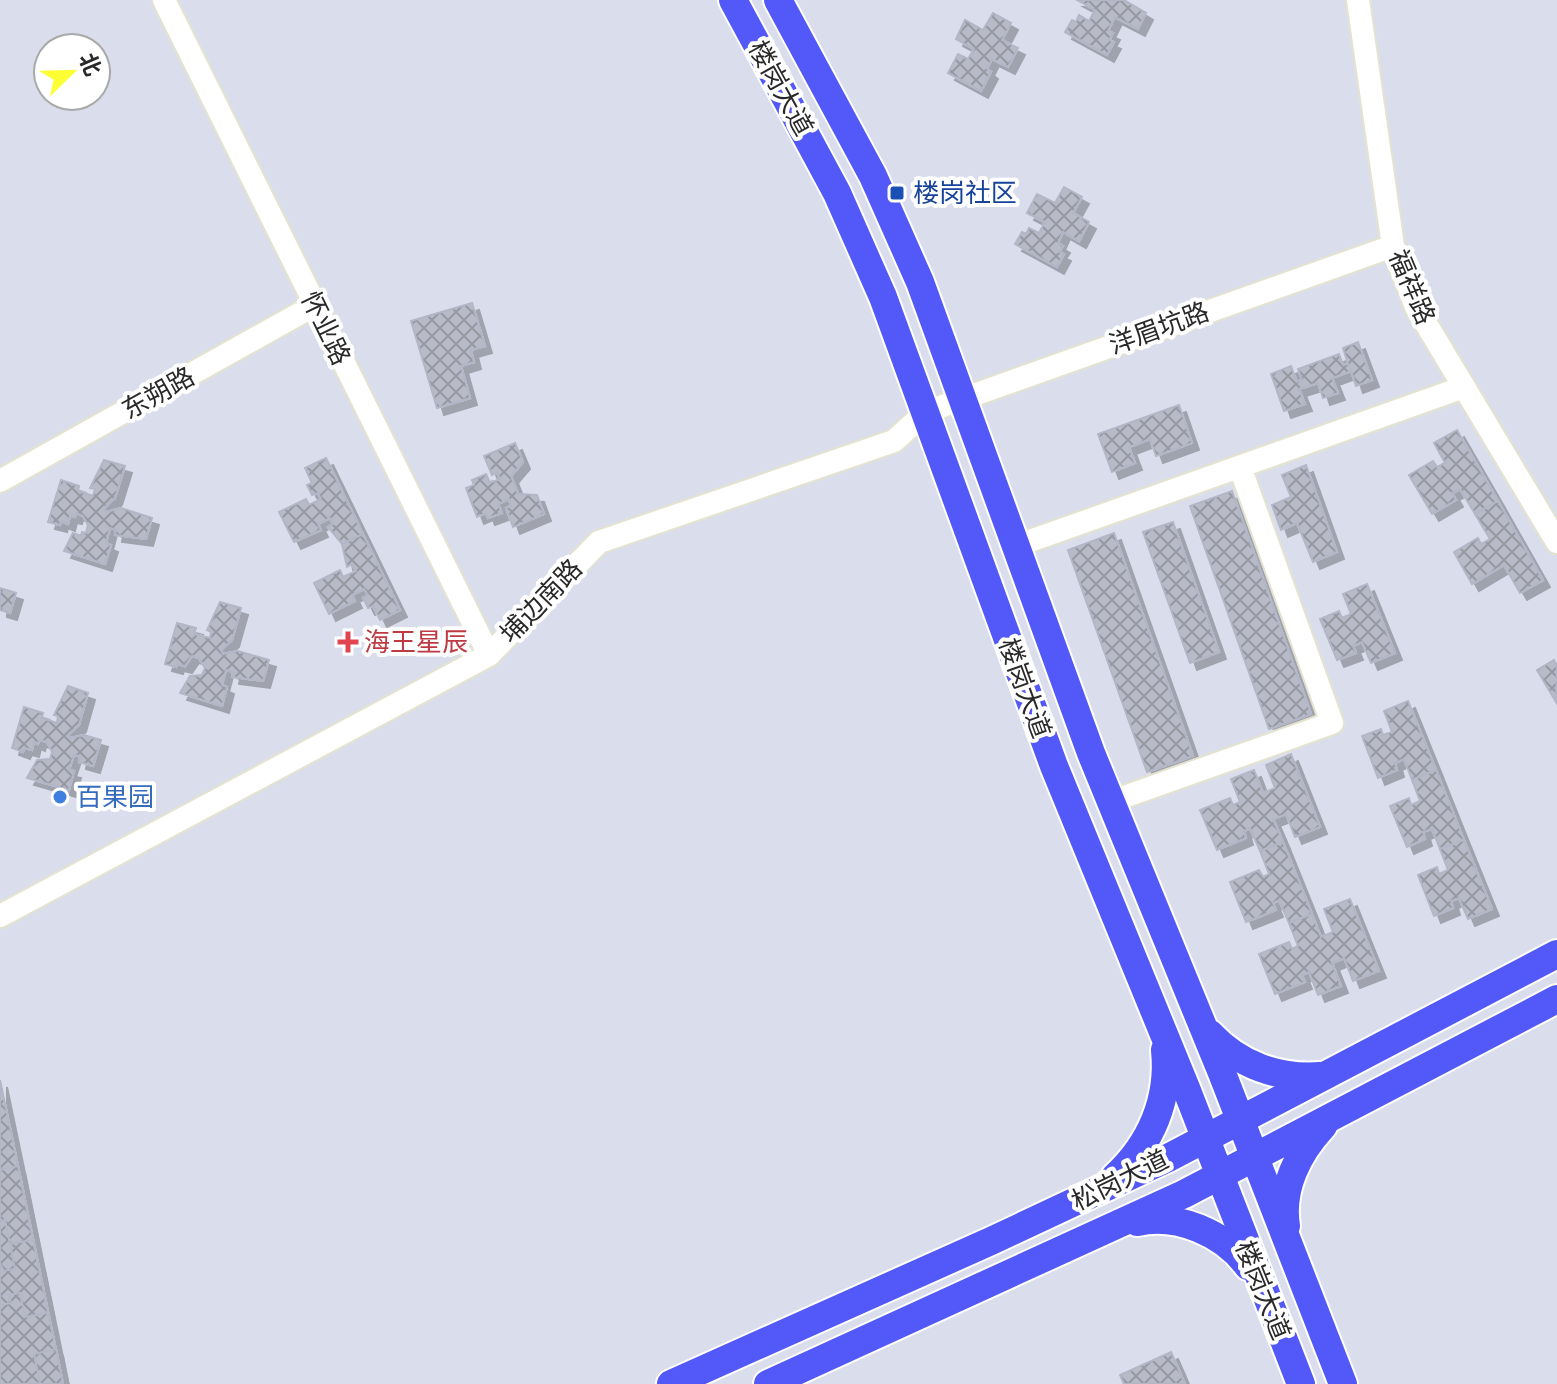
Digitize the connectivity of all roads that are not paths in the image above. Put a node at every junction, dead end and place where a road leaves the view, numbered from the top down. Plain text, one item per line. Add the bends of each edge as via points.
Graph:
1 (164, 0) edge
2 (733, 0) edge
3 (1358, 0) edge
4 (785, 2) edge
5 (1393, 246) junction
6 (315, 305) junction
7 (1464, 387) junction
8 (963, 398) junction
9 (926, 412) junction
10 (1240, 467) junction
11 (0, 481) edge
12 (1557, 542) edge
13 (1016, 546) junction
14 (489, 655) junction
15 (1110, 802) junction
16 (0, 916) edge
17 (1557, 954) edge
18 (1557, 999) edge
19 (1202, 1024) junction
20 (1164, 1037) junction
21 (1324, 1076) junction
22 (1343, 1111) junction
23 (1240, 1120) junction
24 (1205, 1139) junction
25 (1255, 1158) junction
26 (1219, 1176) junction
27 (1099, 1191) junction
28 (1116, 1226) junction
29 (1298, 1269) junction
30 (1262, 1286) junction
31 (671, 1384) edge
32 (768, 1384) edge
33 (1301, 1384) edge
34 (1343, 1384) edge

1 - 6 street, 怀业路
2 - 9 main road, 楼岗大道 via 861,245
3 - 5 street, 福祥路
4 - 8 main road, 楼岗大道 via 885,202
5 - 7 street, 福祥路 via 1416,307
5 - 8 street, 洋眉坑路
6 - 11 street, 东朔路
6 - 14 street, 怀业路
7 - 10 street
7 - 12 street, 福祥路
8 - 9 street, 洋眉坑路
8 - 13 main road, 楼岗大道
9 - 14 street, 埔边南路 via 894,441 599,542
9 - 20 main road, 楼岗大道 via 1054,766
10 - 13 street
10 - 15 street via 1332,723
13 - 15 main road, 楼岗大道
14 - 16 street, 埔边南路
15 - 19 main road, 楼岗大道
17 - 21 main road, 松岗大道
18 - 22 main road, 松岗大道
19 - 21 main road via 1226,1049 1256,1067 1290,1076
19 - 23 main road, 楼岗大道
20 - 24 main road, 楼岗大道
20 - 27 main road via 1166,1072 1154,1124 1131,1161
21 - 23 main road, 松岗大道
22 - 25 main road, 松岗大道
22 - 29 main road via 1305,1146 1286,1193 1285,1219
23 - 24 main road, 松岗大道
23 - 25 main road, 楼岗大道
24 - 26 main road, 楼岗大道
24 - 27 main road, 松岗大道
25 - 26 main road, 松岗大道
25 - 29 main road, 楼岗大道
26 - 28 main road, 松岗大道
26 - 30 main road, 楼岗大道
27 - 31 main road, 松岗大道
28 - 30 main road via 1144,1220 1200,1228 1225,1242
28 - 32 main road, 松岗大道
29 - 34 main road, 楼岗大道
30 - 33 main road, 楼岗大道

